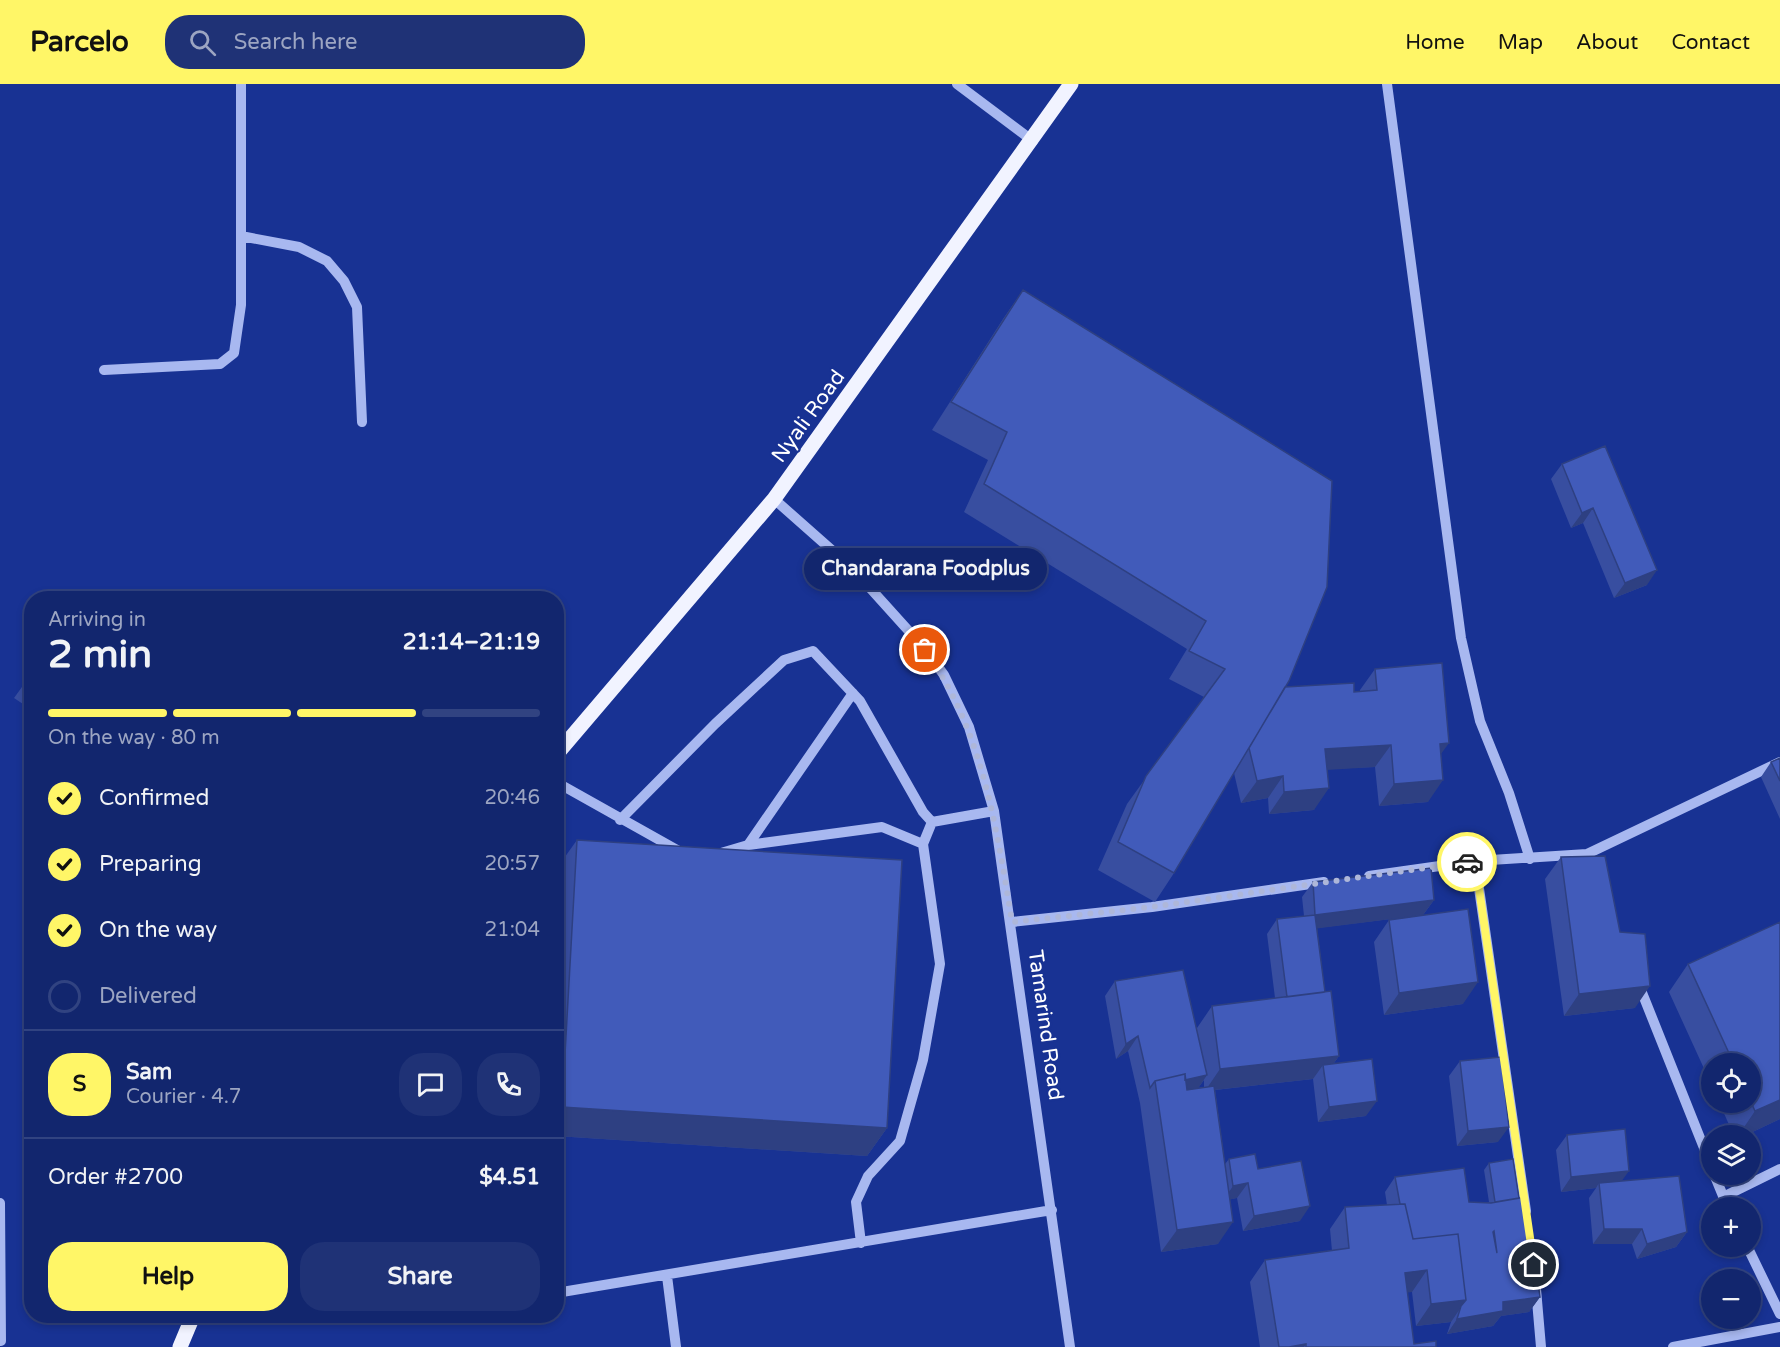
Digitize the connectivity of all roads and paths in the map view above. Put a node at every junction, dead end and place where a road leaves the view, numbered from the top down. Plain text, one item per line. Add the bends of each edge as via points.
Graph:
1 (241, 84) edge
2 (957, 84) edge
3 (1071, 84) edge
4 (1387, 84) edge
5 (1033, 141) junction
6 (241, 236) junction
7 (104, 370) dead end
8 (362, 422) dead end
9 (774, 499) junction
10 (853, 693) junction
11 (564, 746) edge
12 (1780, 762) edge
13 (564, 788) edge
14 (994, 811) junction
15 (620, 820) junction
16 (932, 822) junction
17 (923, 844) junction
18 (748, 845) junction
19 (688, 856) edge
20 (708, 858) edge
21 (1530, 859) junction
22 (1475, 861) junction
23 (1357, 878) edge
24 (1333, 881) edge
25 (1012, 922) junction
26 (1634, 973) edge
27 (1701, 1140) edge
28 (1780, 1170) edge
29 (1734, 1197) edge
30 (0, 1203) edge
31 (1052, 1210) junction
32 (1527, 1219) edge
33 (861, 1243) junction
34 (1752, 1257) edge
35 (666, 1276) junction
36 (1535, 1276) edge
37 (564, 1292) edge
38 (1780, 1314) edge
39 (190, 1323) edge
40 (1780, 1327) edge
41 (0, 1341) edge
42 (10, 1347) edge
43 (180, 1347) edge
44 (676, 1347) edge
45 (1070, 1347) edge
46 (1541, 1347) edge
47 (1673, 1347) edge

1 - 6 street
2 - 5 street
3 - 5 main road, Nyali Road
4 - 21 street via 1461,638 1480,721
5 - 9 main road, Nyali Road
6 - 7 street via 241,305 234,353 220,364
6 - 8 street via 299,248 327,261 344,281 357,308
9 - 11 main road, Nyali Road
9 - 14 street, Tamarind Road via 852,568 944,675 969,727
10 - 15 street via 813,651 784,660
10 - 16 street via 922,812
10 - 18 street
12 - 21 street via 1589,859
13 - 15 street
14 - 16 street
14 - 25 street, Tamarind Road
15 - 19 street
16 - 17 street
17 - 18 street via 882,827
17 - 33 street via 940,963 923,1060 900,1141 868,1176 856,1202
18 - 20 street
21 - 22 street
22 - 23 street
22 - 32 street
24 - 25 street
25 - 31 street, Tamarind Road
26 - 27 street
28 - 29 street
30 - 41 street
31 - 33 street
31 - 45 street, Tamarind Road
33 - 35 street
34 - 38 street
35 - 37 street
35 - 44 street
36 - 46 street
39 - 43 main road
40 - 47 street
41 - 42 street

